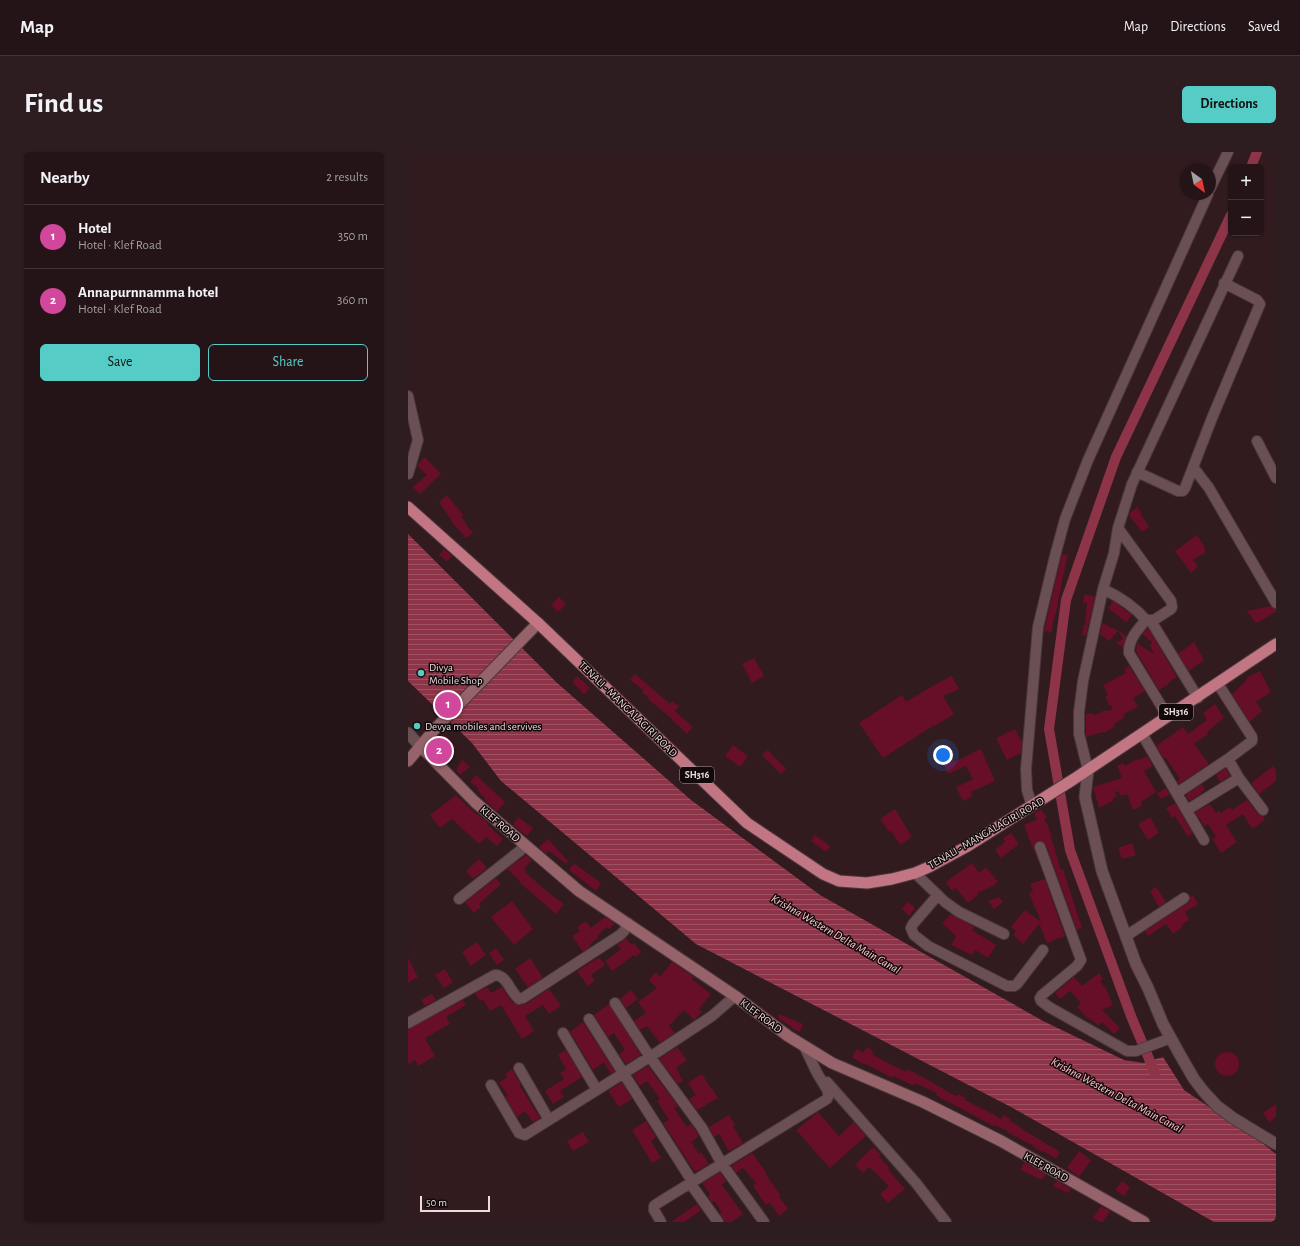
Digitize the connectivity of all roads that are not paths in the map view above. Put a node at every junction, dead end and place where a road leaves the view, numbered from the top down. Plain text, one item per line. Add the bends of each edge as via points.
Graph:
1 (1228, 152) edge
2 (1216, 177) edge
3 (1205, 200) edge
4 (1238, 256) dead end
5 (1224, 283) junction
6 (408, 396) edge
7 (1257, 441) dead end
8 (1193, 467) junction
9 (1137, 472) junction
10 (408, 474) edge
11 (1276, 478) edge
12 (408, 507) edge
13 (1118, 528) junction
14 (1103, 589) junction
15 (1276, 603) edge
16 (1149, 620) junction
17 (538, 622) junction
18 (1276, 644) edge
19 (1218, 684) junction
20 (1198, 698) junction
21 (1168, 717) junction
22 (408, 733) edge
23 (1142, 734) junction
24 (420, 746) junction
25 (1228, 759) junction
26 (408, 761) edge
27 (1088, 770) junction
28 (1239, 778) junction
29 (1177, 793) junction
30 (1034, 805) junction
31 (1187, 810) junction
32 (1263, 810) dead end
33 (1204, 840) dead end
34 (526, 846) junction
35 (1040, 847) dead end
36 (915, 873) junction
37 (938, 895) junction
38 (1184, 898) dead end
39 (460, 899) dead end
40 (628, 923) junction
41 (1004, 934) dead end
42 (1126, 936) junction
43 (1043, 950) dead end
44 (735, 996) junction
45 (615, 1003) dead end
46 (589, 1019) dead end
47 (408, 1023) edge
48 (563, 1033) dead end
49 (1165, 1040) junction
50 (804, 1046) junction
51 (650, 1057) junction
52 (519, 1068) dead end
53 (815, 1069) junction
54 (623, 1073) junction
55 (491, 1085) dead end
56 (597, 1090) junction
57 (549, 1120) junction
58 (1276, 1144) edge
59 (722, 1164) junction
60 (691, 1182) junction
61 (661, 1222) edge
62 (718, 1222) edge
63 (764, 1222) edge
64 (946, 1222) edge
65 (1144, 1222) edge

1 - 2 street
3 - 30 street via 1088,460 1063,526 1036,638 1026,769 1027,790
4 - 5 street
5 - 8 street via 1260,304
5 - 9 street
6 - 10 street via 418,440
7 - 11 street
8 - 9 street via 1181,492
8 - 15 street via 1209,488
9 - 13 street
12 - 17 main road, TENALI - MANGALAGIRI ROAD / SH316
13 - 14 street via 1114,553
13 - 16 street via 1172,604 1171,609 1154,620
14 - 16 street via 1124,600
14 - 27 street via 1083,681 1079,712 1079,734
16 - 20 street
16 - 21 street via 1138,629 1129,646 1129,652
17 - 24 main road
17 - 36 main road, TENALI - MANGALAGIRI ROAD / SH316 via 747,823 823,874 840,880 867,883
18 - 19 main road, TENALI - MANGALAGIRI ROAD / SH316
19 - 20 main road, TENALI - MANGALAGIRI ROAD / SH316
19 - 25 street via 1253,740
20 - 21 main road, TENALI - MANGALAGIRI ROAD / SH316
21 - 23 main road, TENALI - MANGALAGIRI ROAD / SH316
22 - 24 street
23 - 27 main road, TENALI - MANGALAGIRI ROAD / SH316
23 - 29 street
24 - 26 main road
24 - 34 main road, KLEF ROAD via 475,802
25 - 28 street
25 - 29 street
27 - 30 main road, TENALI - MANGALAGIRI ROAD / SH316
27 - 42 street via 1084,797 1102,871
28 - 31 street
28 - 32 street
29 - 31 street
30 - 36 main road, TENALI - MANGALAGIRI ROAD / SH316 via 930,867
31 - 33 street
34 - 39 street
34 - 40 main road, KLEF ROAD via 579,891
35 - 49 street via 1080,960 1077,966 1042,995 1041,1001 1127,1051 1136,1051
36 - 37 street
37 - 41 street via 959,912
37 - 43 street via 911,928 914,935 928,946 1007,986 1017,984
38 - 42 street
40 - 44 main road, KLEF ROAD
40 - 47 street via 620,935 523,998 515,996 503,977 494,975
42 - 49 street
44 - 50 main road, KLEF ROAD
44 - 51 street via 712,1016
45 - 51 street
46 - 54 street
48 - 56 street
49 - 58 street via 1217,1106
50 - 53 street
50 - 65 main road, KLEF ROAD via 832,1063 923,1102 1001,1141
51 - 54 street
51 - 59 street via 702,1128
52 - 57 street
53 - 59 street via 828,1091 827,1099
53 - 64 street via 916,1183
54 - 56 street
54 - 60 street
55 - 57 street via 519,1133 525,1134
56 - 57 street
59 - 60 street
59 - 63 street
60 - 61 street via 654,1206
60 - 62 street

